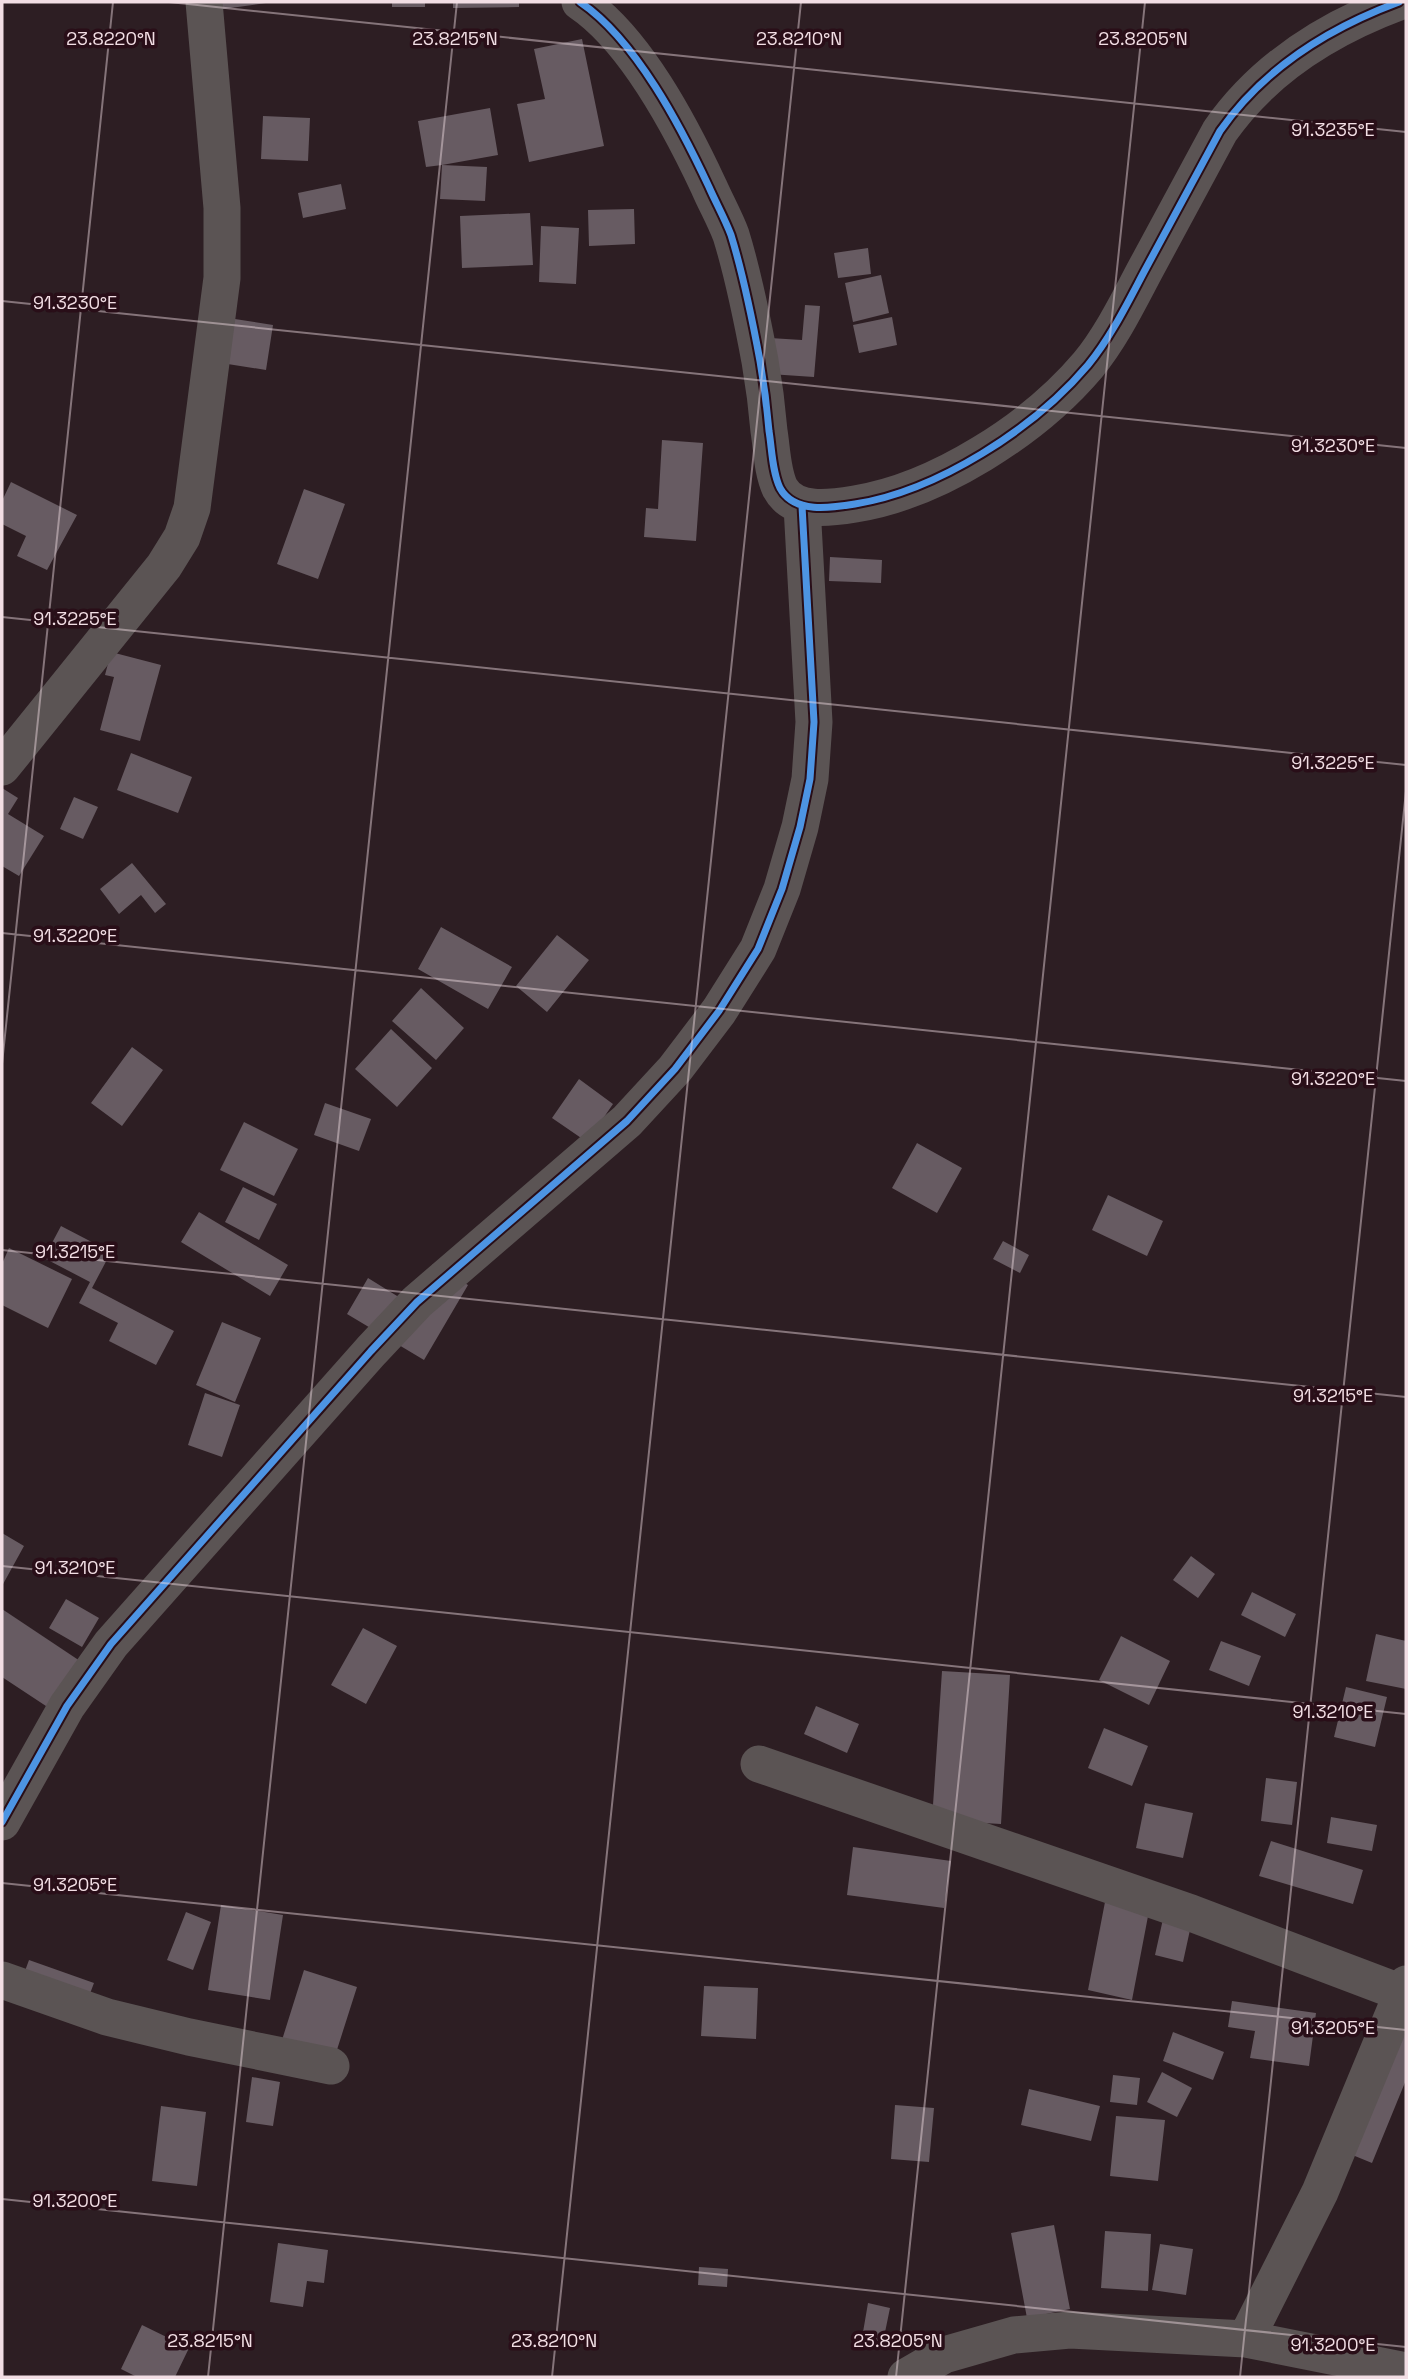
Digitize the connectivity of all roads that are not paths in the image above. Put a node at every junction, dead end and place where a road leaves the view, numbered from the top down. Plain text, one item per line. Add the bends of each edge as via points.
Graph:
1 (204, 2) edge
2 (580, 2) edge
3 (1399, 2) edge
4 (802, 506) junction
5 (2, 767) edge
6 (759, 1764) dead end
7 (2, 1822) edge
8 (2, 1980) edge
9 (1404, 1988) edge
10 (331, 2066) dead end
11 (1246, 2339) junction
12 (1406, 2371) edge
13 (906, 2377) edge

1 - 5 street via 222,208 222,278 192,509 164,566
2 - 4 street via 595,12 635,58 665,104 730,232 747,292 773,465 780,488
3 - 4 street via 1362,16 1307,47 1238,106 1122,313 1088,365 1037,414 935,480 883,499
4 - 7 street via 814,722 810,779 782,889 758,949 719,1011 635,1113 417,1302 111,1644 67,1706
6 - 9 street
8 - 10 street via 107,2017
9 - 11 street via 1320,2192
11 - 12 street
11 - 13 street via 1070,2330 1014,2335 944,2355

